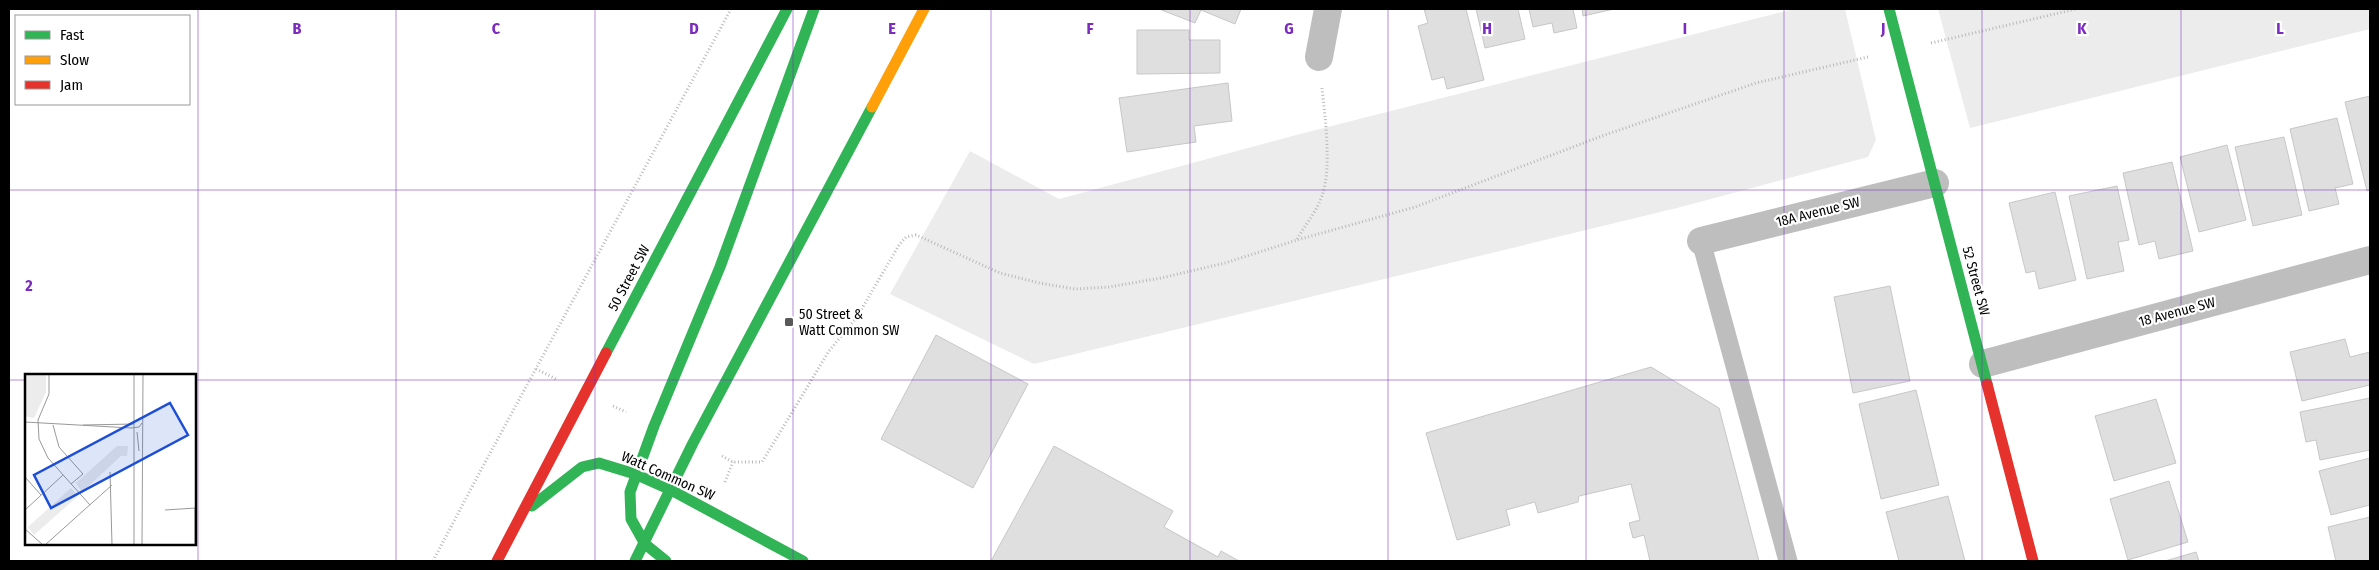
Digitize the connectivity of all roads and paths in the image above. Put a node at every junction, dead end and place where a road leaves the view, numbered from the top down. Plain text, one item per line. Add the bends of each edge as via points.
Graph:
1 (731, 9) edge
2 (787, 9) edge
3 (814, 9) edge
4 (924, 9) edge
5 (1328, 9) edge
6 (1889, 9) edge
7 (2076, 9) edge
8 (1930, 44) dead end
9 (1872, 56) dead end
10 (1320, 57) joint
11 (1934, 183) junction
12 (1297, 240) junction
13 (1701, 241) joint
14 (2370, 260) edge
15 (1983, 364) junction
16 (536, 369) junction
17 (558, 380) dead end
18 (733, 462) dead end
19 (635, 474) junction
20 (671, 490) junction
21 (525, 511) junction
22 (645, 544) junction
23 (434, 561) edge
24 (497, 561) edge
25 (635, 561) edge
26 (666, 561) edge
27 (803, 561) edge
28 (1788, 561) edge
29 (2033, 561) edge

1 - 16 path
2 - 21 main road, 50 Street SW
3 - 19 main road via 720,267
4 - 20 main road
5 - 10 street
6 - 11 main road, 52 Street SW
7 - 8 path
9 - 12 path via 1756,83 1602,136 1415,207
10 - 12 path via 1326,167 1322,195
11 - 13 street, 18A Avenue SW
11 - 15 main road, 52 Street SW
12 - 18 path via 1224,263 1161,278 1075,289 1000,273 924,237 906,237 857,317 829,351 762,462
13 - 28 lane
14 - 15 street, 18 Avenue SW
15 - 29 main road, 52 Street SW
16 - 17 path
16 - 23 path
19 - 20 main road, Watt Common SW
19 - 21 main road, Watt Common SW via 599,463 582,467
19 - 22 main road via 630,492 631,519
20 - 22 main road
20 - 27 main road, Watt Common SW
21 - 24 main road, 50 Street SW
22 - 25 main road
22 - 26 main road

